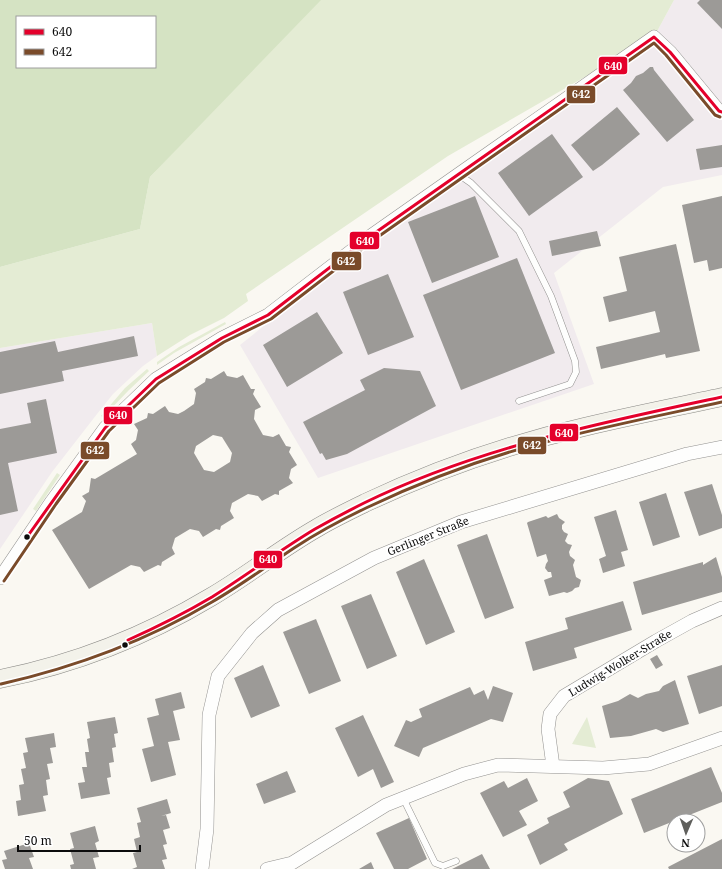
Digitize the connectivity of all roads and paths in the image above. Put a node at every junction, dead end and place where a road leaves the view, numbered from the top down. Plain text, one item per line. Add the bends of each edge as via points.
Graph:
1 (722, 112) edge
2 (458, 174) junction
3 (722, 397) edge
4 (519, 401) dead end
5 (722, 447) edge
6 (0, 578) edge
7 (722, 608) edge
8 (0, 679) edge
9 (722, 738) edge
10 (553, 766) junction
11 (403, 798) junction
12 (456, 860) dead end
13 (204, 869) edge
14 (267, 869) edge

1 - 2 street via 654,37
2 - 4 lane via 471,183 519,231 551,296 575,361 576,372 570,384
2 - 6 street via 372,235 268,315 222,338 156,379 105,428
3 - 8 main road via 583,427 500,450 423,477 316,529 171,620 80,658
5 - 13 street, Gerlinger Straße via 687,454 461,522 374,558 278,610 252,633 218,676 209,715
7 - 10 street, Ludwig-Wolker-Straße via 656,641 564,696 550,714 548,729
9 - 10 street via 649,764 603,768
10 - 11 street via 498,765 464,774
11 - 12 lane via 435,862 443,866
11 - 14 street via 292,863

